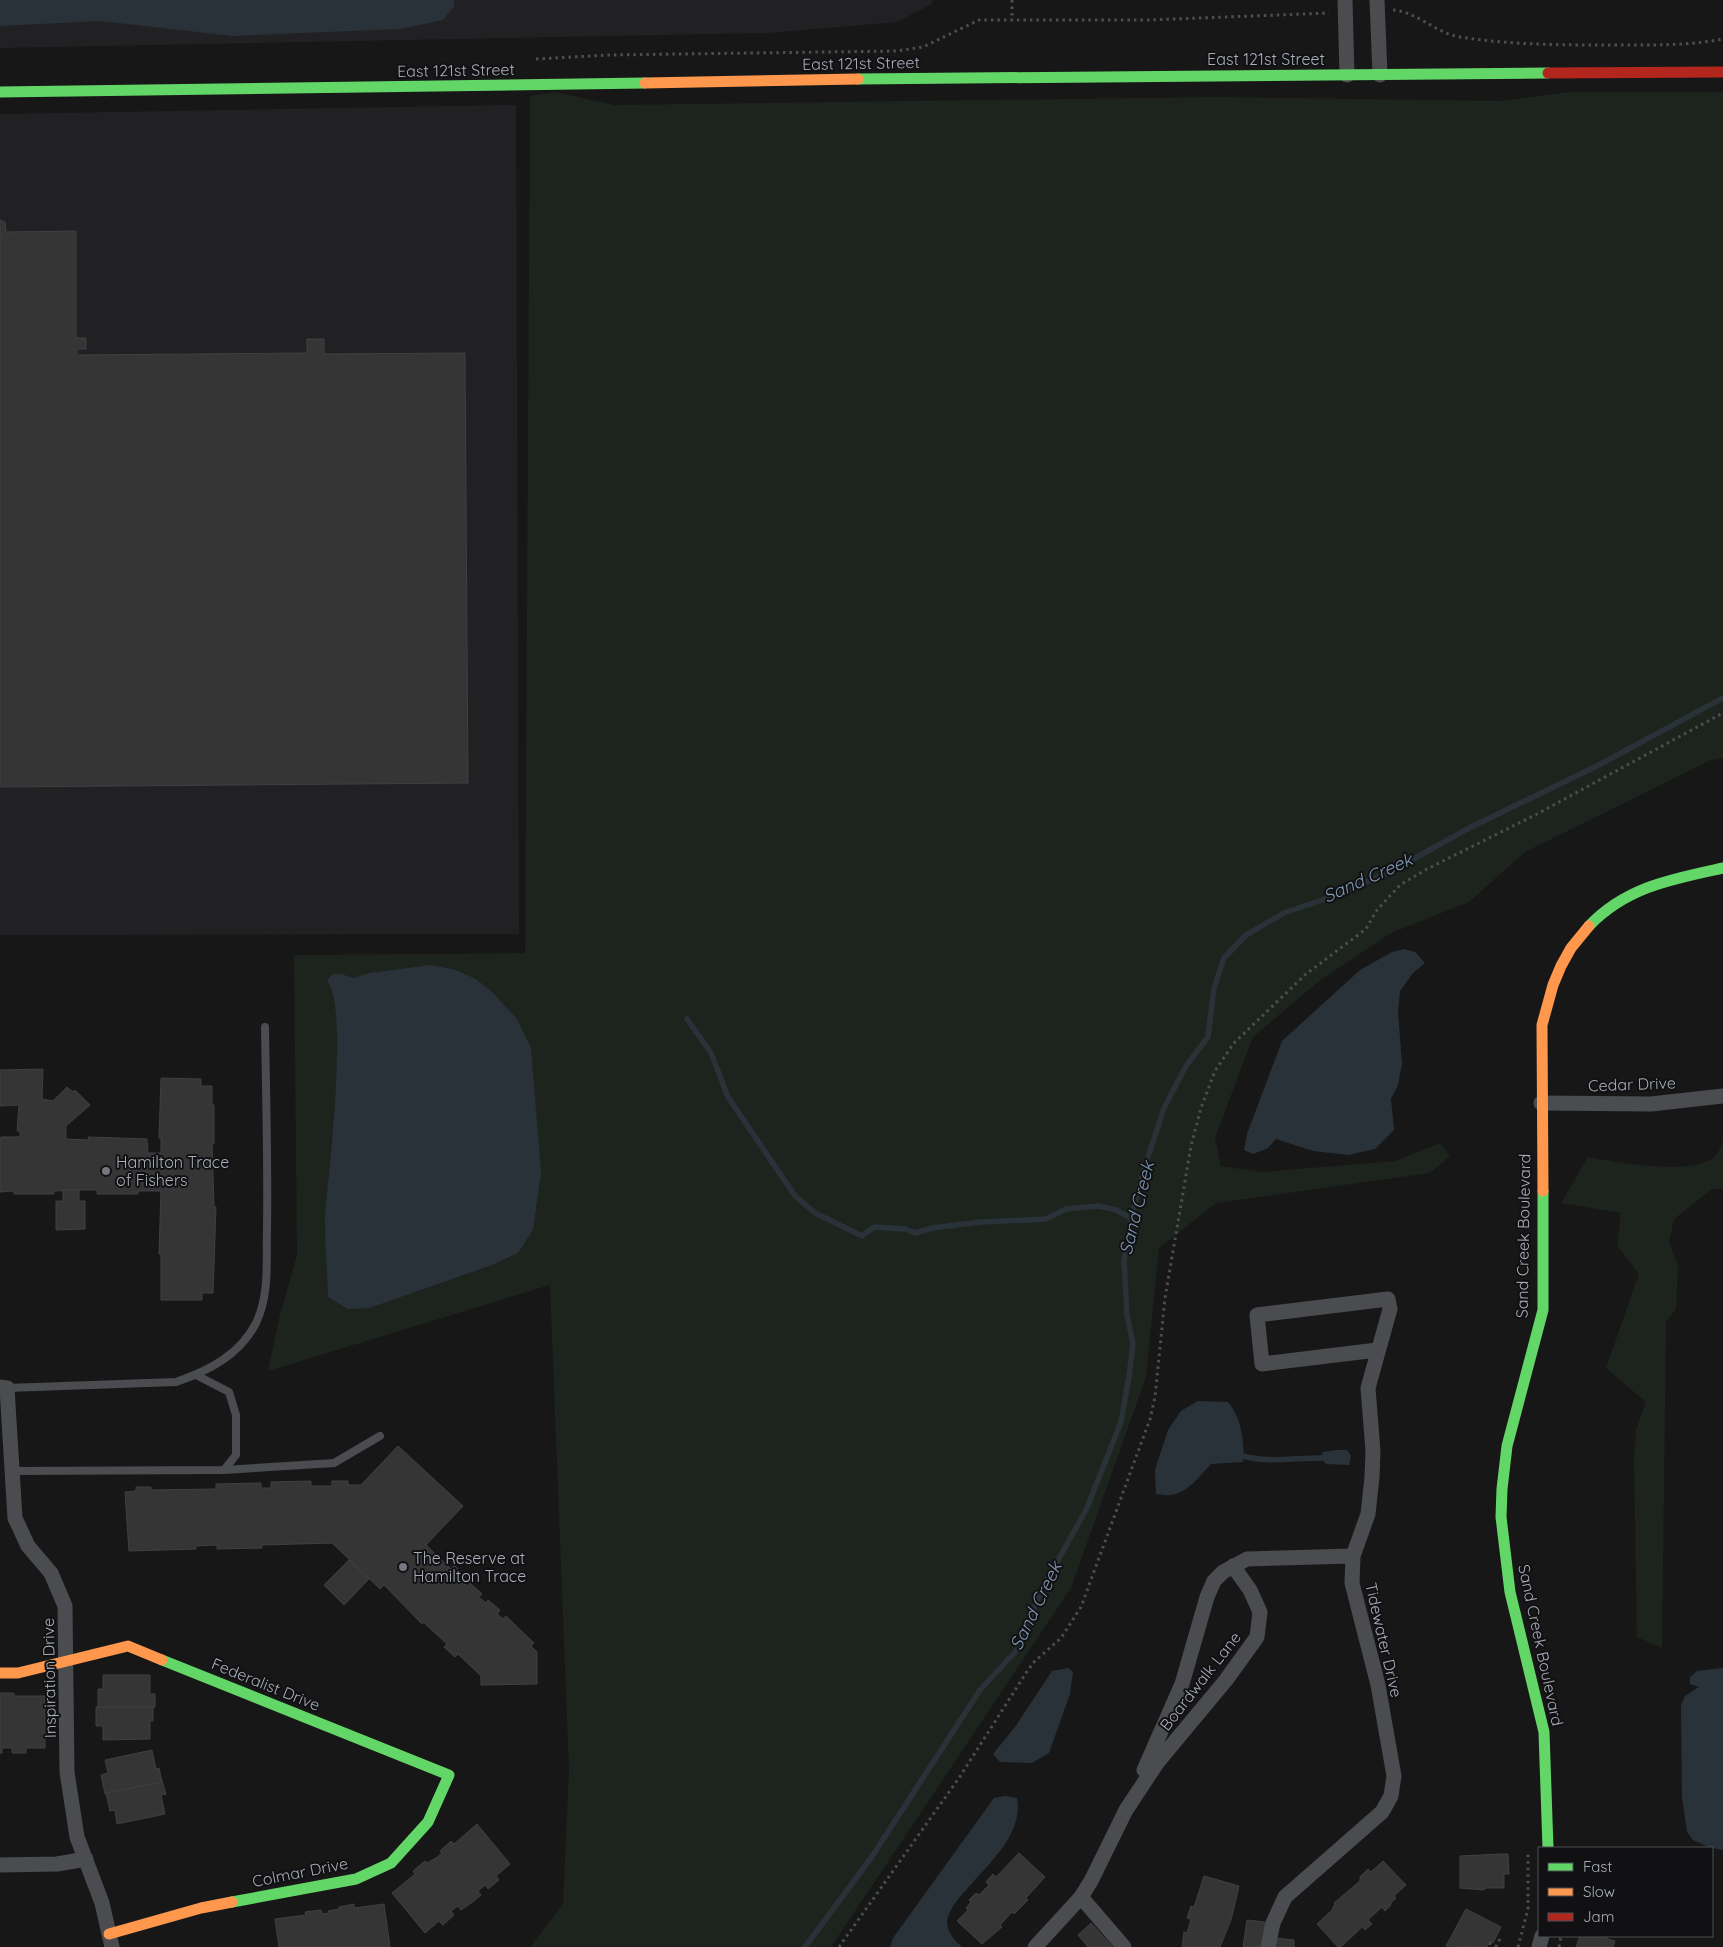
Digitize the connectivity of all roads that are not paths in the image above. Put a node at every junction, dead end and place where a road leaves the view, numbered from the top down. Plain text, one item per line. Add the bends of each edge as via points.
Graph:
1 (1345, 0) edge
2 (1382, 5) edge
3 (1723, 72) edge
4 (1347, 74) junction
5 (1380, 74) junction
6 (0, 92) edge
7 (1723, 868) edge
8 (265, 1027) dead end
9 (1723, 1096) edge
10 (1542, 1103) junction
11 (1377, 1350) junction
12 (196, 1375) junction
13 (4, 1387) edge
14 (380, 1436) dead end
15 (12, 1470) junction
16 (224, 1470) junction
17 (1353, 1556) junction
18 (1233, 1566) junction
19 (67, 1659) junction
20 (0, 1673) edge
21 (449, 1776) joint
22 (1126, 1810) junction
23 (1548, 1847) edge
24 (86, 1859) junction
25 (0, 1865) edge
26 (1081, 1897) junction
27 (111, 1940) edge
28 (1035, 1947) edge
29 (1124, 1947) edge
30 (1268, 1947) edge

1 - 4 street
2 - 5 street
3 - 5 street, East 121st Street
4 - 5 street, East 121st Street
4 - 6 street, East 121st Street
7 - 10 street, Sand Creek Boulevard via 1672,879 1631,893 1594,920 1580,937 1555,975 1546,997 1542,1025
8 - 12 lane via 268,1173 265,1295 256,1322 245,1341 222,1361
9 - 10 street, Cedar Drive via 1651,1104
10 - 23 street, Sand Creek Boulevard via 1543,1310 1516,1407 1502,1478 1501,1518 1511,1594 1541,1718
11 - 11 street, Tidewater Drive via 1262,1364 1257,1315 1388,1298 1390,1309
11 - 17 street, Tidewater Drive via 1368,1388 1373,1451 1368,1514
12 - 13 lane via 176,1382
12 - 16 lane via 229,1392 236,1415 236,1455
13 - 15 street, Inspiration Drive
14 - 16 lane via 334,1463
15 - 16 lane
15 - 19 street, Inspiration Drive via 15,1518 28,1546 51,1573 65,1606
17 - 18 street, Boardwalk Lane via 1260,1556
17 - 30 street, Tidewater Drive via 1352,1583 1384,1716 1394,1776 1392,1796 1382,1812 1285,1897 1273,1922
18 - 22 street, Boardwalk Lane via 1214,1581 1207,1596 1182,1684
18 - 22 street, Boardwalk Lane via 1250,1590 1260,1612 1257,1636 1226,1680 1157,1762
19 - 20 street, Federalist Drive via 18,1673
19 - 21 street, Federalist Drive via 128,1646
19 - 24 street, Inspiration Drive via 67,1772 77,1837
21 - 27 street, Colmar Drive via 428,1822 391,1863 356,1879 201,1908
22 - 26 street, Boardwalk Lane
24 - 25 street via 57,1864
24 - 27 street, Inspiration Drive
26 - 28 street, Boardwalk Lane
26 - 29 street

